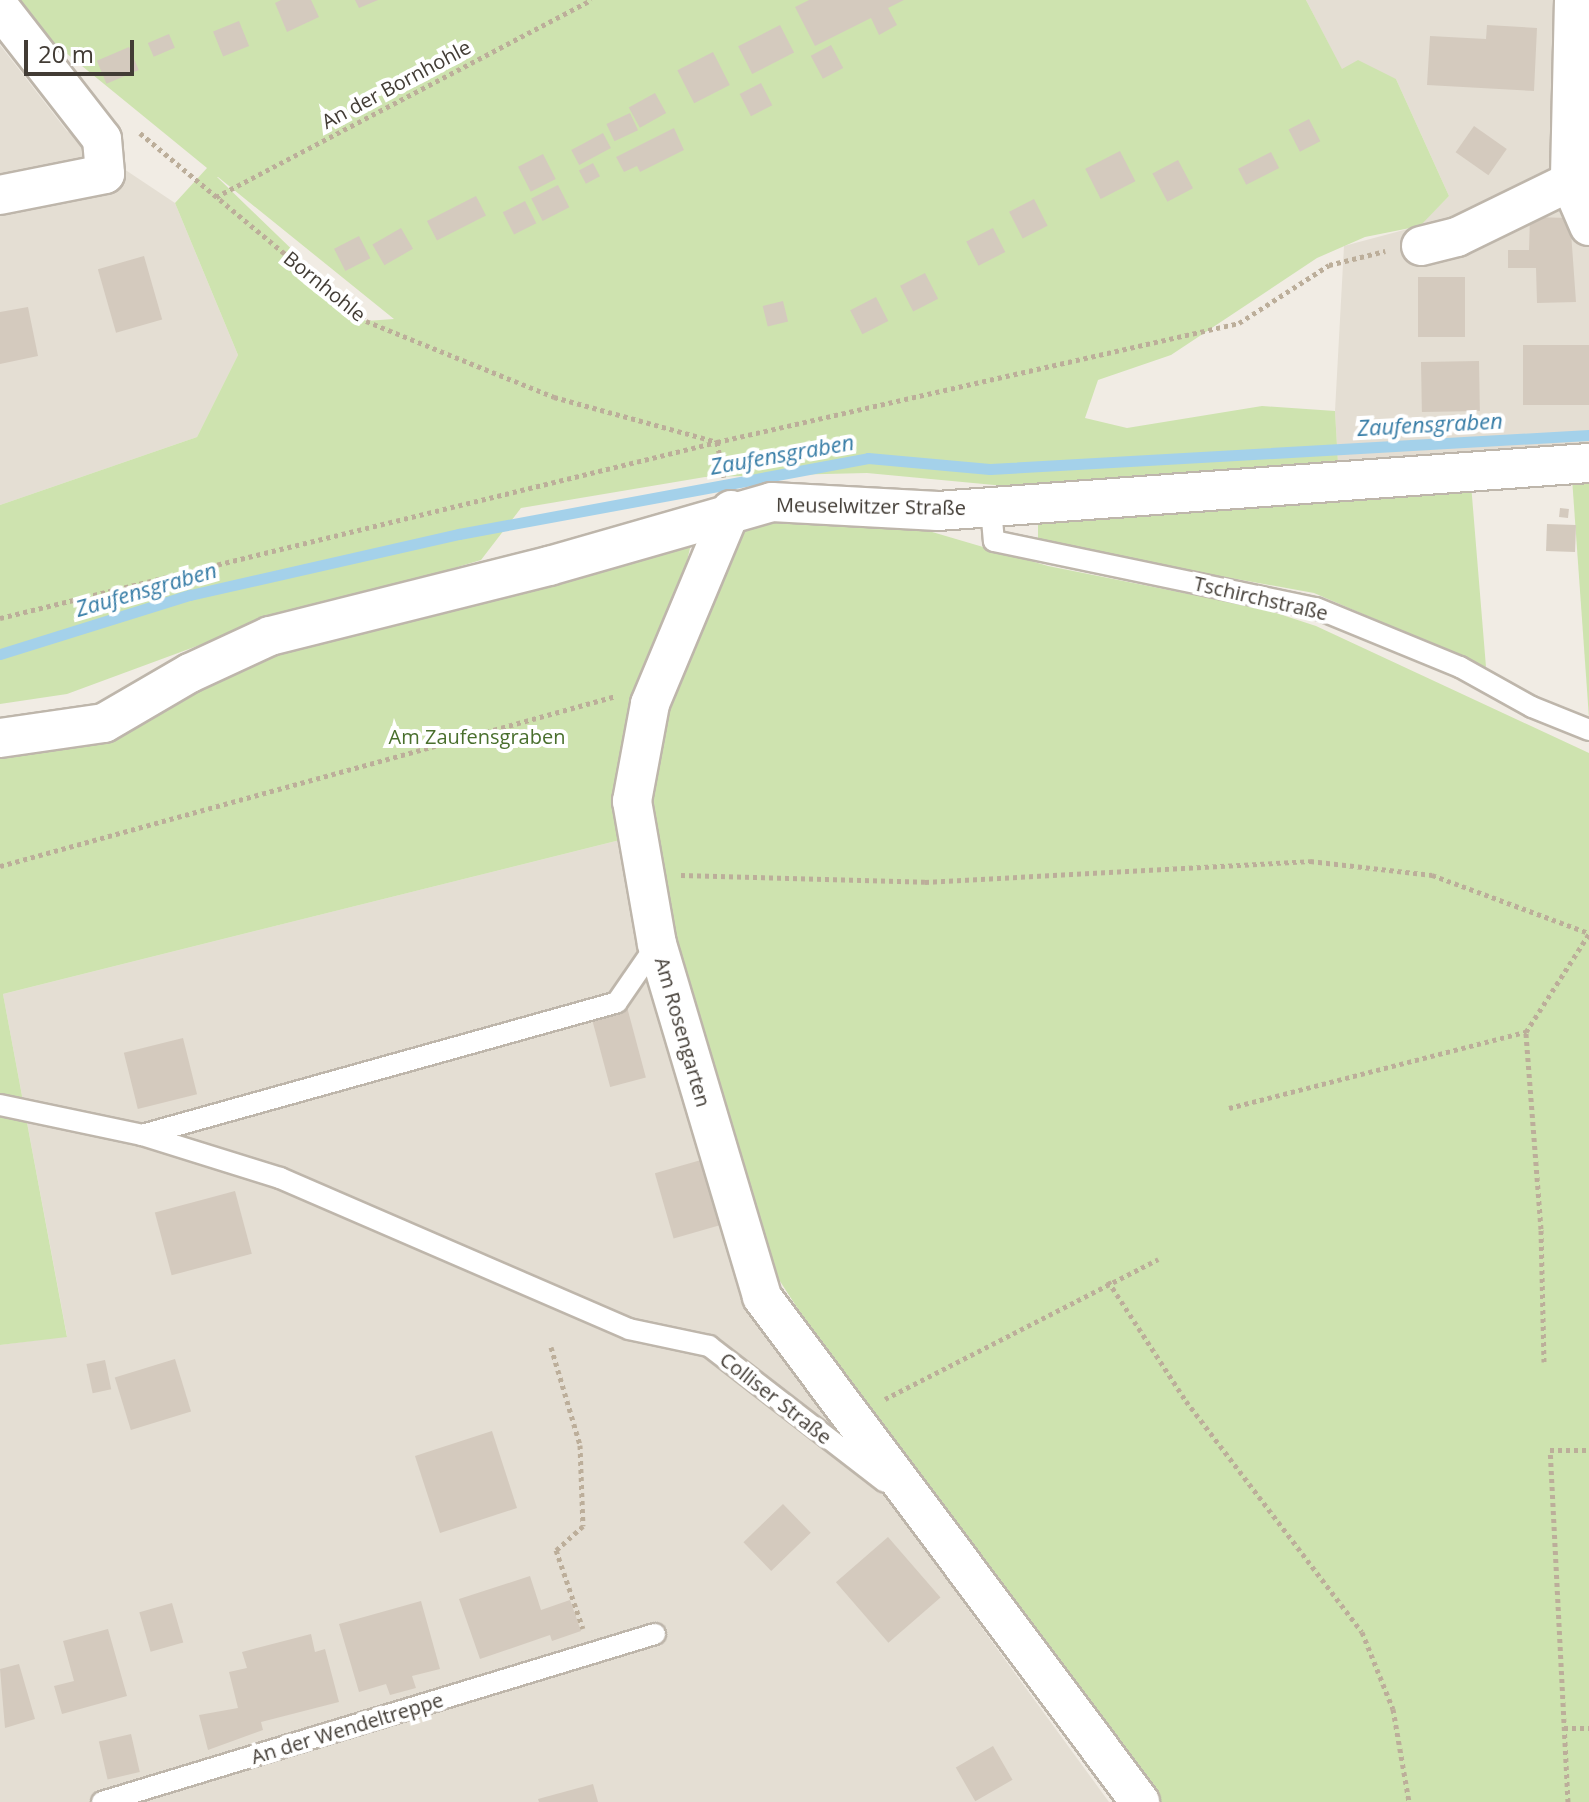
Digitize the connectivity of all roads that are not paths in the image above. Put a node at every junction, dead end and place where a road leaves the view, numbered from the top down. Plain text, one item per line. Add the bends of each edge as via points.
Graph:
1 (1574, 0) edge
2 (0, 8) edge
3 (1580, 182) edge
4 (0, 195) edge
5 (1589, 226) edge
6 (1421, 246) road end
7 (1589, 463) edge
8 (991, 508) junction
9 (731, 510) junction
10 (1589, 730) edge
11 (0, 738) edge
12 (657, 944) junction
13 (0, 1105) edge
14 (142, 1135) junction
15 (923, 1512) junction
16 (655, 1634) dead end
17 (102, 1802) edge
18 (1140, 1802) edge

1 - 3 street
2 - 4 street via 102,139 105,174
3 - 5 street
3 - 6 street via 1457,237
7 - 8 street, Meuselwitzer Straße
8 - 9 street, Meuselwitzer Straße via 938,511 772,502
8 - 10 lane, Tschirchstraße via 994,541 1316,608 1460,667 1532,707
9 - 11 street, Meuselwitzer Straße via 549,566 270,636 190,673 104,723
9 - 12 street, Am Rosengarten via 659,684 632,801
12 - 14 lane, Colliser Straße via 617,1002
12 - 15 street, Am Rosengarten via 762,1297
13 - 14 lane, Colliser Straße
14 - 15 lane, Colliser Straße via 280,1178 629,1329 709,1346
15 - 18 street, Colliser Straße
16 - 17 lane, An der Wendeltreppe

